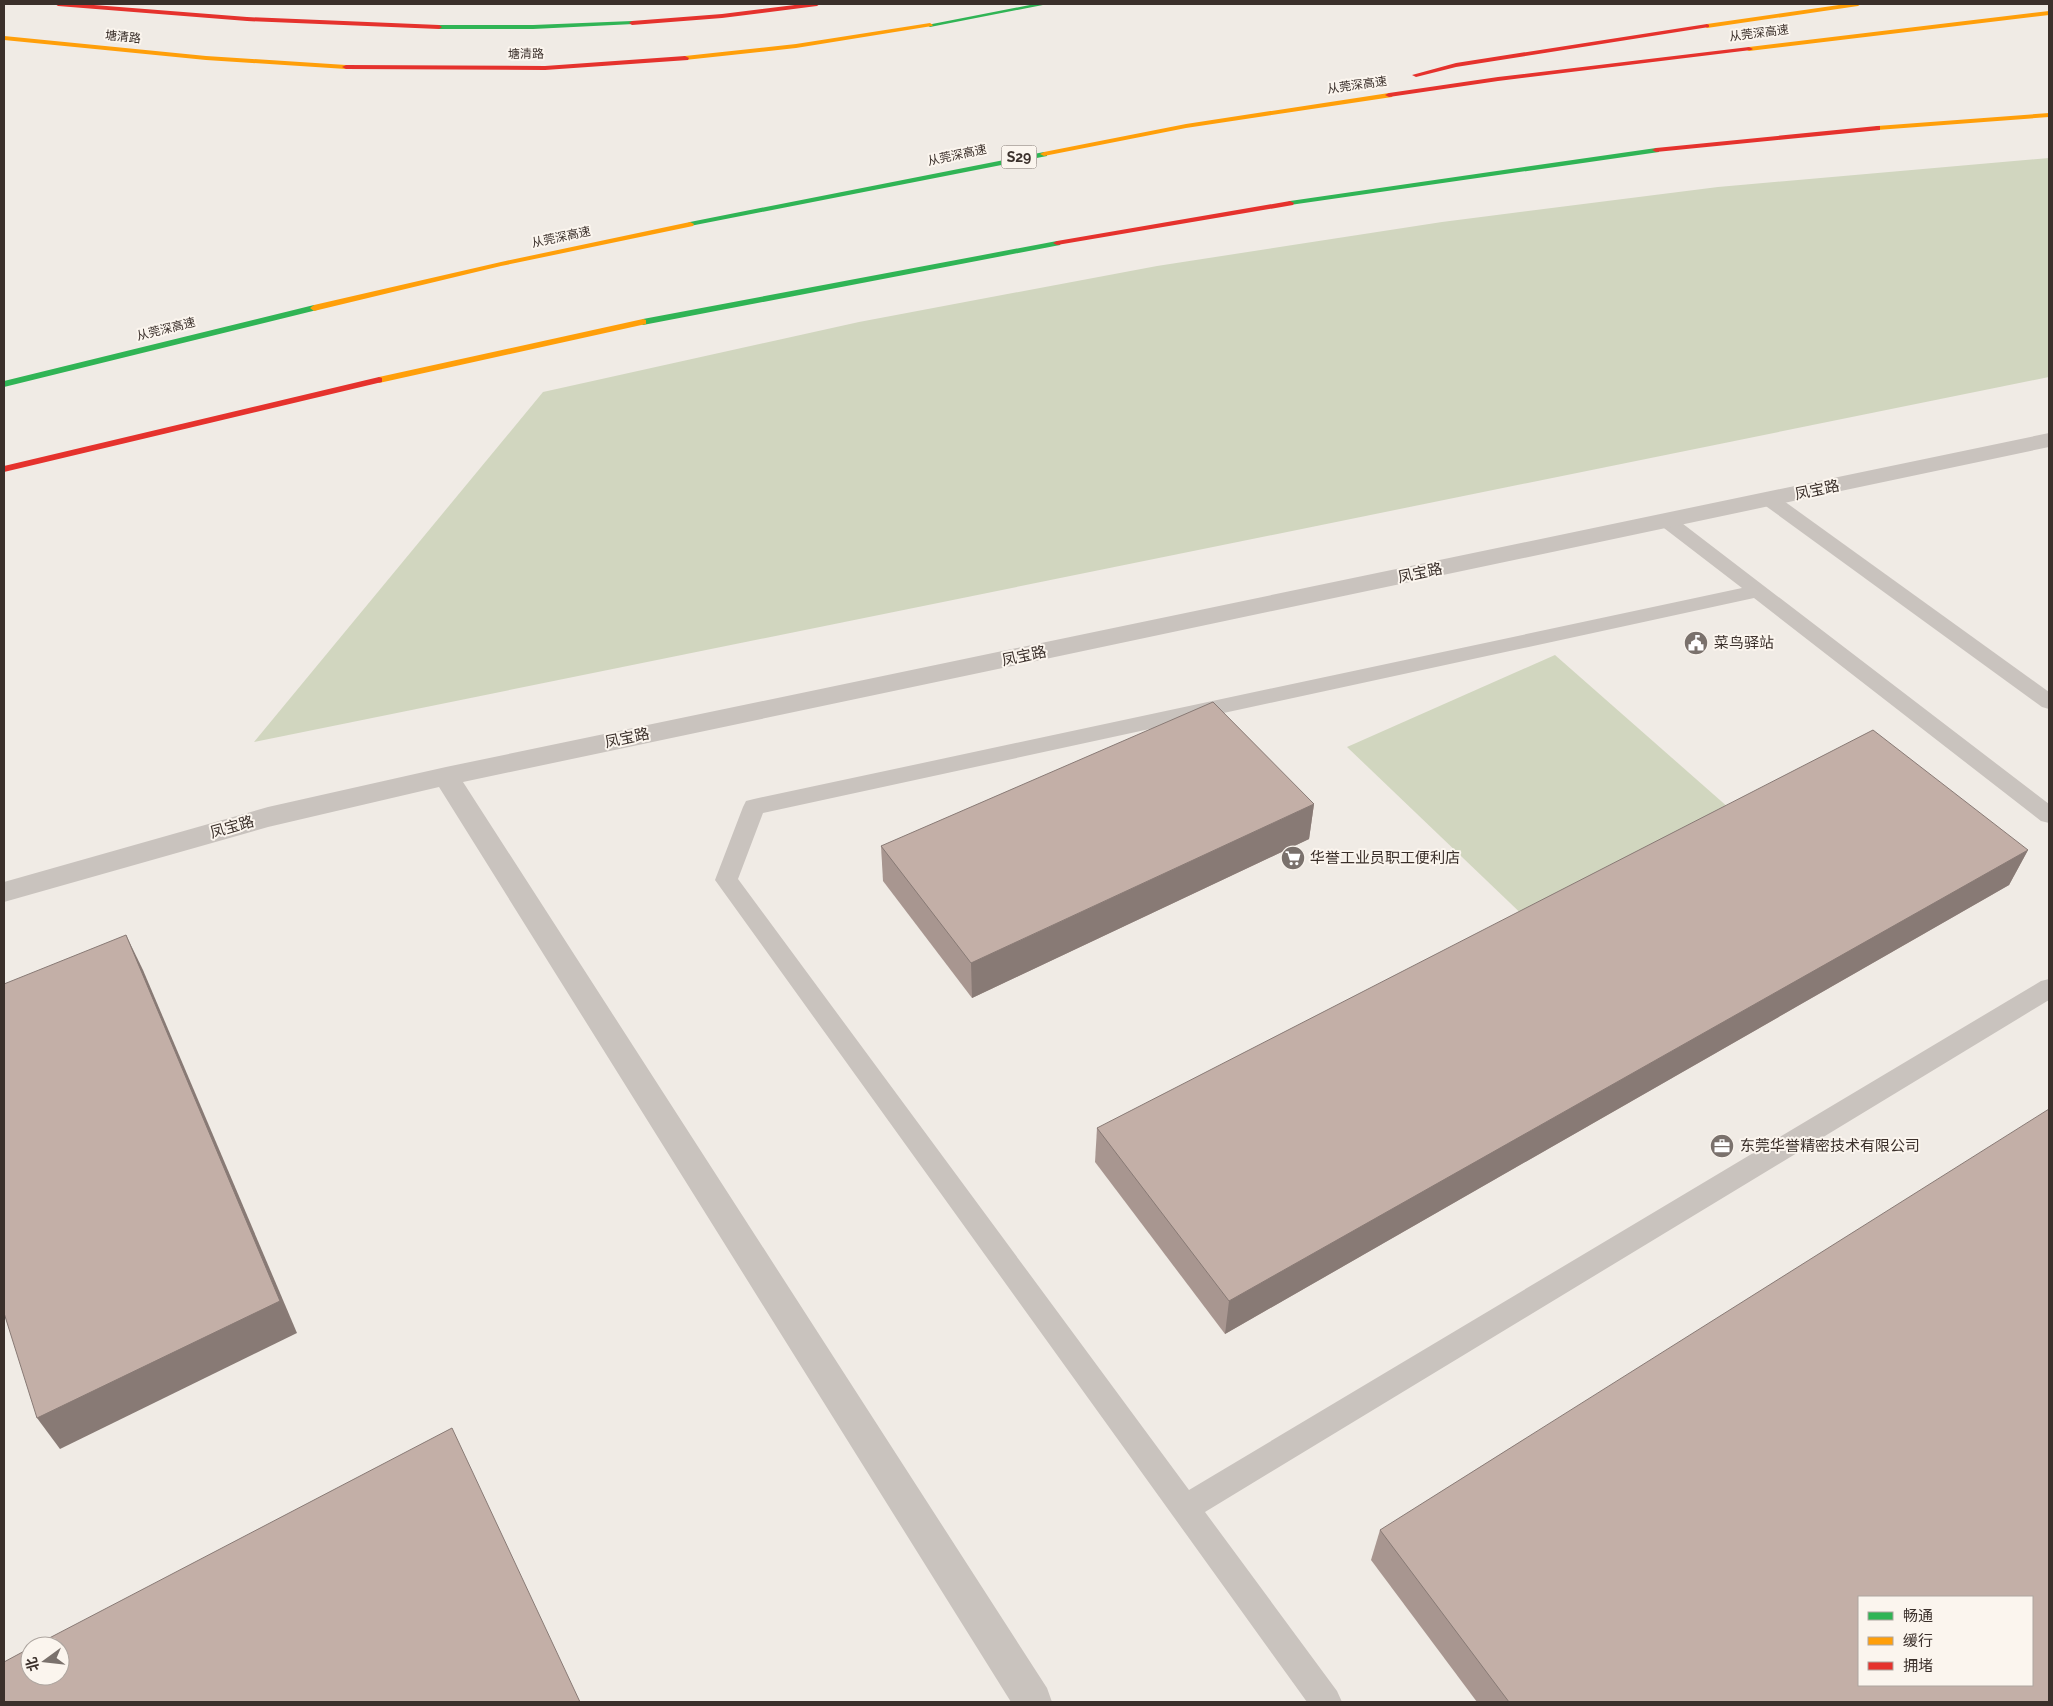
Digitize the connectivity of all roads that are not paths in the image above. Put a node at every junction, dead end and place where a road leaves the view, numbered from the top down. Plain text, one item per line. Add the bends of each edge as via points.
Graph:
1 (58, 4) edge
2 (817, 4) edge
3 (1045, 4) edge
4 (1858, 4) edge
5 (2049, 13) edge
6 (4, 38) edge
7 (1408, 77) dead end
8 (1380, 84) dead end
9 (1276, 111) junction
10 (2049, 115) edge
11 (4, 384) edge
12 (2049, 440) edge
13 (4, 469) edge
14 (1770, 500) junction
15 (1667, 521) junction
16 (1758, 591) junction
17 (2049, 702) edge
18 (446, 776) junction
19 (2049, 815) edge
20 (4, 892) edge
21 (2049, 988) edge
22 (1184, 1508) junction
23 (1034, 1702) edge
24 (1326, 1702) edge

1 - 2 main road, 塘清路 via 238,20 513,28 634,24
3 - 6 main road, 塘清路 via 780,48 545,68 298,64 143,53
4 - 7 main road via 1474,62
5 - 9 main road, 从莞深高速 / S29 via 1498,79
8 - 9 main road
9 - 11 main road, 从莞深高速 / S29 via 997,161 700,222 387,290
10 - 13 main road via 1731,142 1593,158 1334,196 1074,240 826,285 472,358
12 - 14 street, 凤宝路
14 - 15 street, 凤宝路
14 - 17 lane
15 - 16 lane
15 - 18 street, 凤宝路
16 - 19 lane
16 - 22 lane via 754,807 726,880
18 - 20 street, 凤宝路 via 268,816
18 - 23 street
21 - 22 lane
22 - 24 lane

